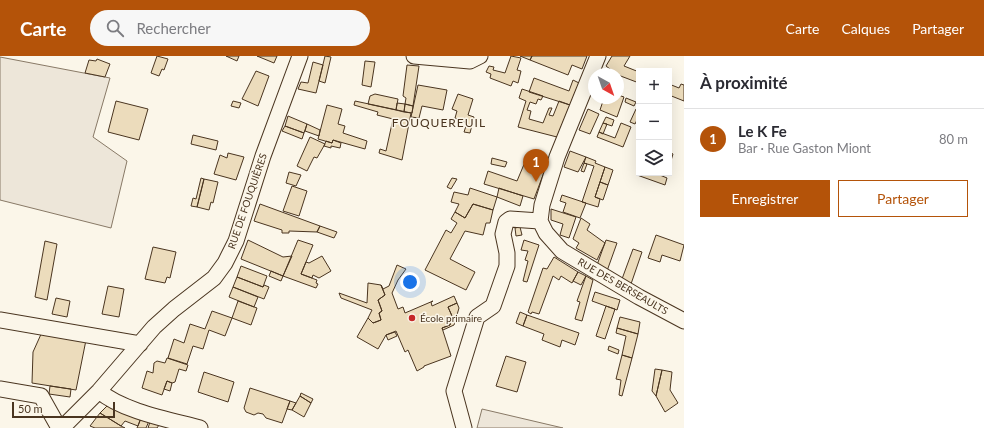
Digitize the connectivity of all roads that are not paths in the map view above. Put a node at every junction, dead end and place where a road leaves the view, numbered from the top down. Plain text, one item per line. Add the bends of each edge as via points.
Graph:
1 (300, 56) edge
2 (414, 56) edge
3 (480, 56) edge
4 (598, 56) edge
5 (540, 221) junction
6 (0, 320) edge
7 (684, 321) edge
8 (140, 344) junction
9 (0, 389) edge
10 (99, 391) junction
11 (61, 428) edge
12 (200, 428) edge
13 (464, 428) edge

1 - 8 street, RUE DE FOUQUIÈRES via 263,156 236,241 225,263 214,278 174,309
2 - 3 street via 470,61
4 - 5 street via 557,157 542,205
5 - 7 street, RUE DES BERSEAULTS via 546,233 562,251
5 - 13 street via 510,220 504,228 507,266 493,306 477,317 454,391
6 - 8 street
8 - 10 street, RUE DE FOUQUIÈRES
9 - 11 street via 41,396
10 - 11 street, RUE DE FOUQUIÈRES
10 - 12 street via 109,400 158,418

